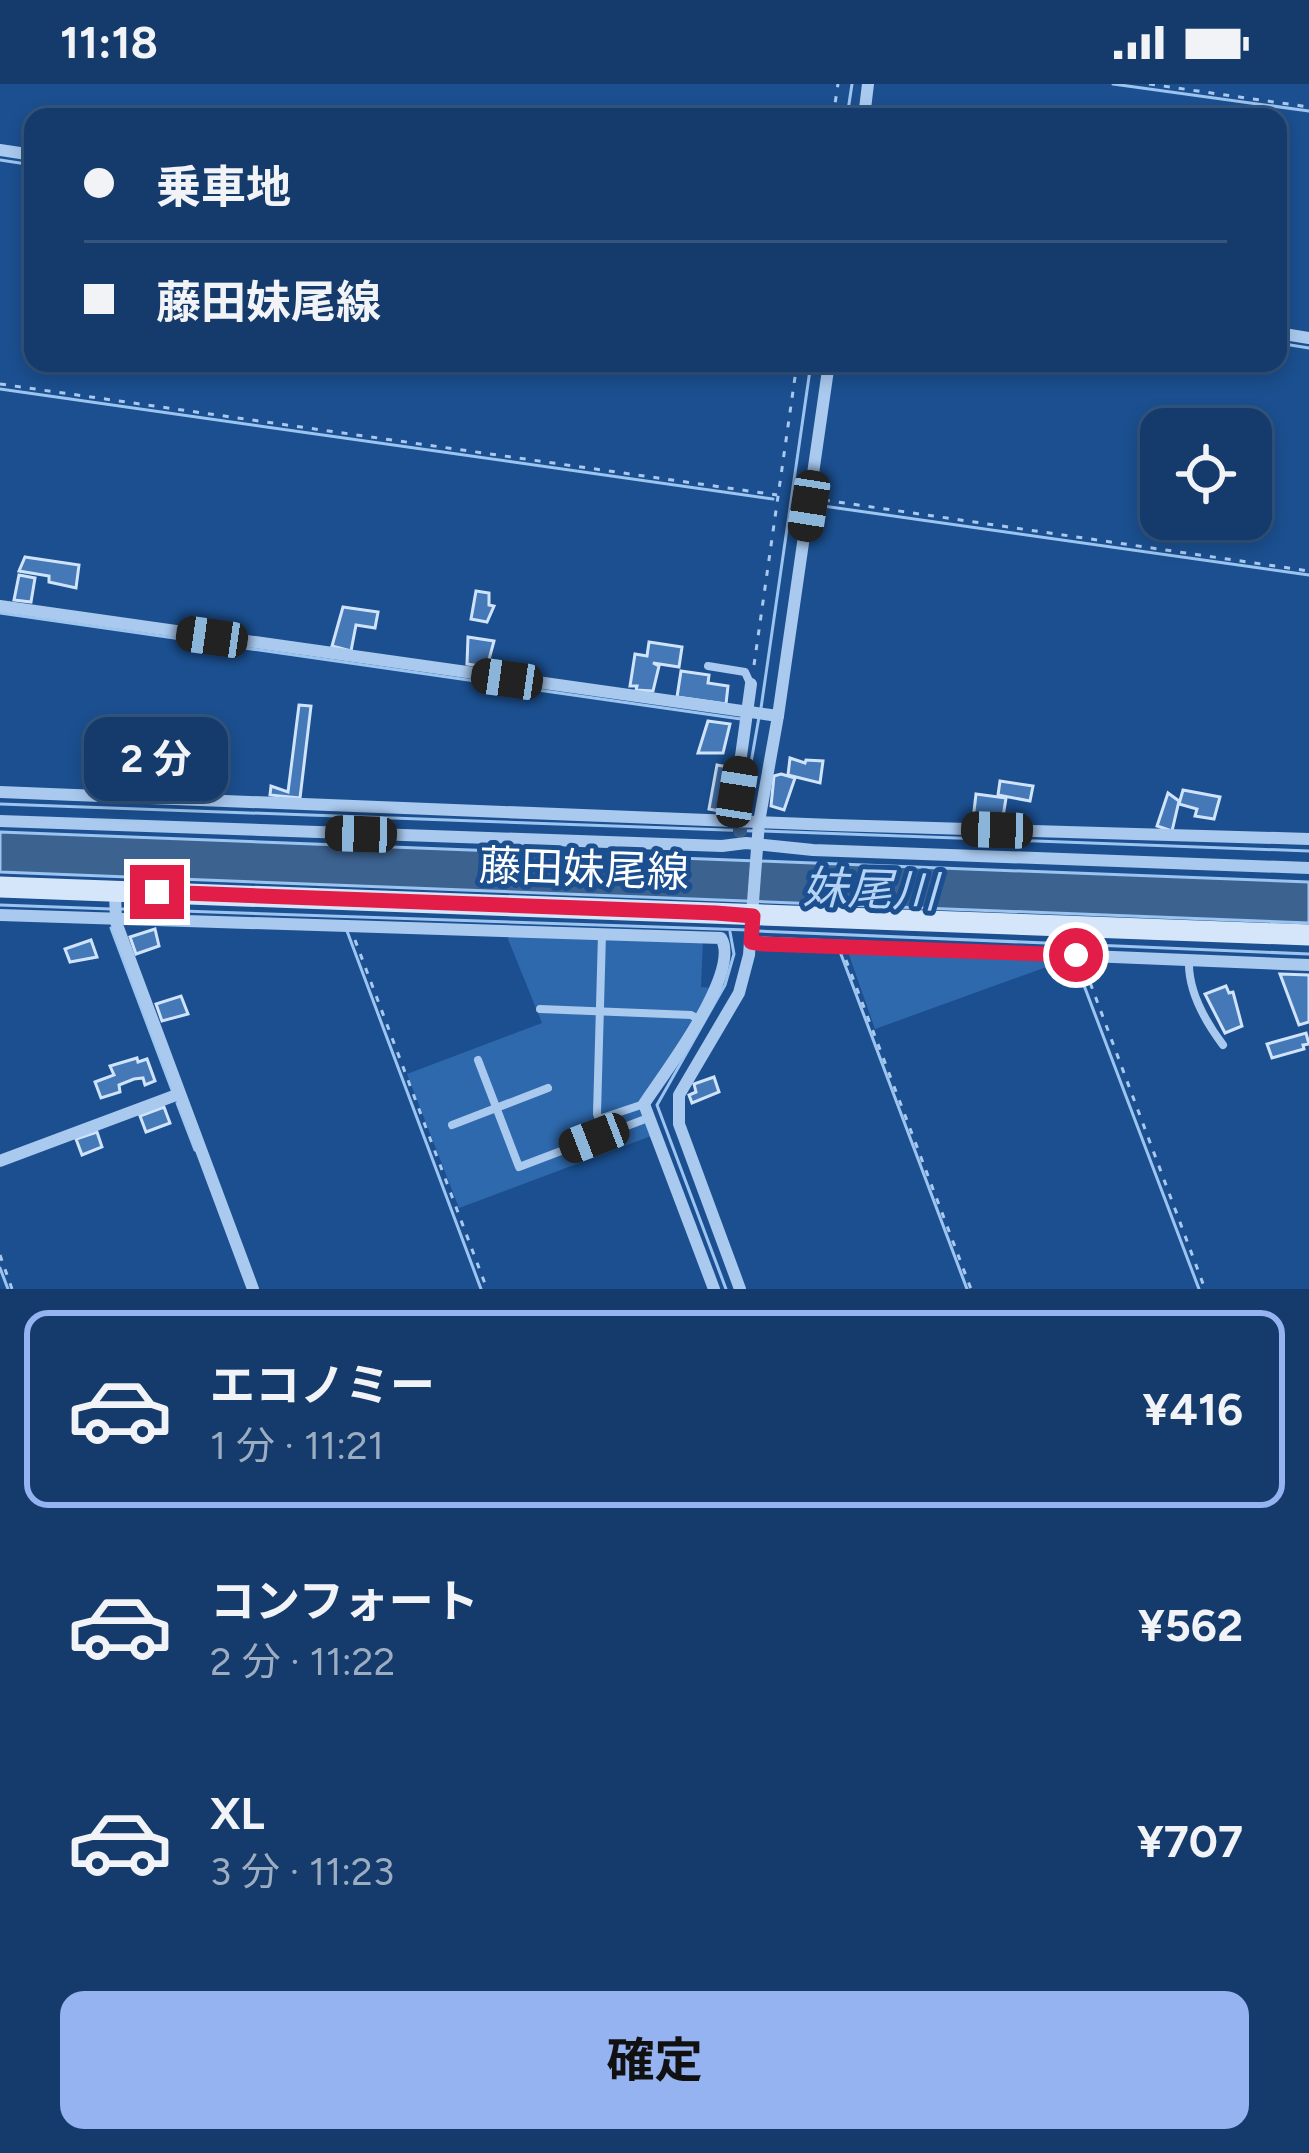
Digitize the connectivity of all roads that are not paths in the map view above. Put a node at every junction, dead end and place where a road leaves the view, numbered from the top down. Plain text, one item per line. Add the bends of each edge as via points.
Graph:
1 (828, 372) edge
2 (0, 606) edge
3 (708, 666) dead end
4 (751, 684) joint
5 (757, 716) junction
6 (0, 792) edge
7 (0, 821) edge
8 (732, 821) junction
9 (758, 836) junction
10 (1309, 839) edge
11 (1309, 868) edge
12 (0, 886) edge
13 (115, 907) junction
14 (0, 915) edge
15 (752, 925) junction
16 (602, 932) junction
17 (1309, 935) edge
18 (1189, 948) junction
19 (1309, 965) edge
20 (715, 1008) junction
21 (540, 1009) dead end
22 (598, 1011) junction
23 (698, 1018) junction
24 (1223, 1045) dead end
25 (478, 1060) dead end
26 (548, 1088) dead end
27 (179, 1094) junction
28 (496, 1108) junction
29 (647, 1111) junction
30 (452, 1125) dead end
31 (0, 1161) edge
32 (714, 1254) junction
33 (253, 1289) edge
34 (715, 1289) edge
35 (740, 1289) edge

1 - 5 street via 810,498
2 - 5 street
3 - 4 lane via 745,672
4 - 5 street
5 - 8 street
5 - 9 street
6 - 8 street
7 - 9 street via 722,847
8 - 9 street
9 - 10 street
9 - 11 street via 814,850
9 - 15 street
12 - 13 main road, 藤田妹尾線
13 - 14 street
13 - 15 main road, 藤田妹尾線
13 - 16 street via 349,927
13 - 27 street
15 - 18 main road, 藤田妹尾線
15 - 18 street via 842,946 1077,955
15 - 20 street via 742,983
16 - 20 street via 721,938 725,967
16 - 22 lane
17 - 18 main road, 藤田妹尾線
18 - 19 street
18 - 24 lane via 1188,974
20 - 23 street
20 - 32 street via 676,1113
21 - 22 lane
22 - 23 lane
22 - 29 lane via 598,1119
23 - 29 street
25 - 28 lane
26 - 28 lane
27 - 31 street
27 - 33 street
28 - 29 lane via 519,1167
28 - 30 lane
29 - 32 street
32 - 34 street
32 - 35 street

